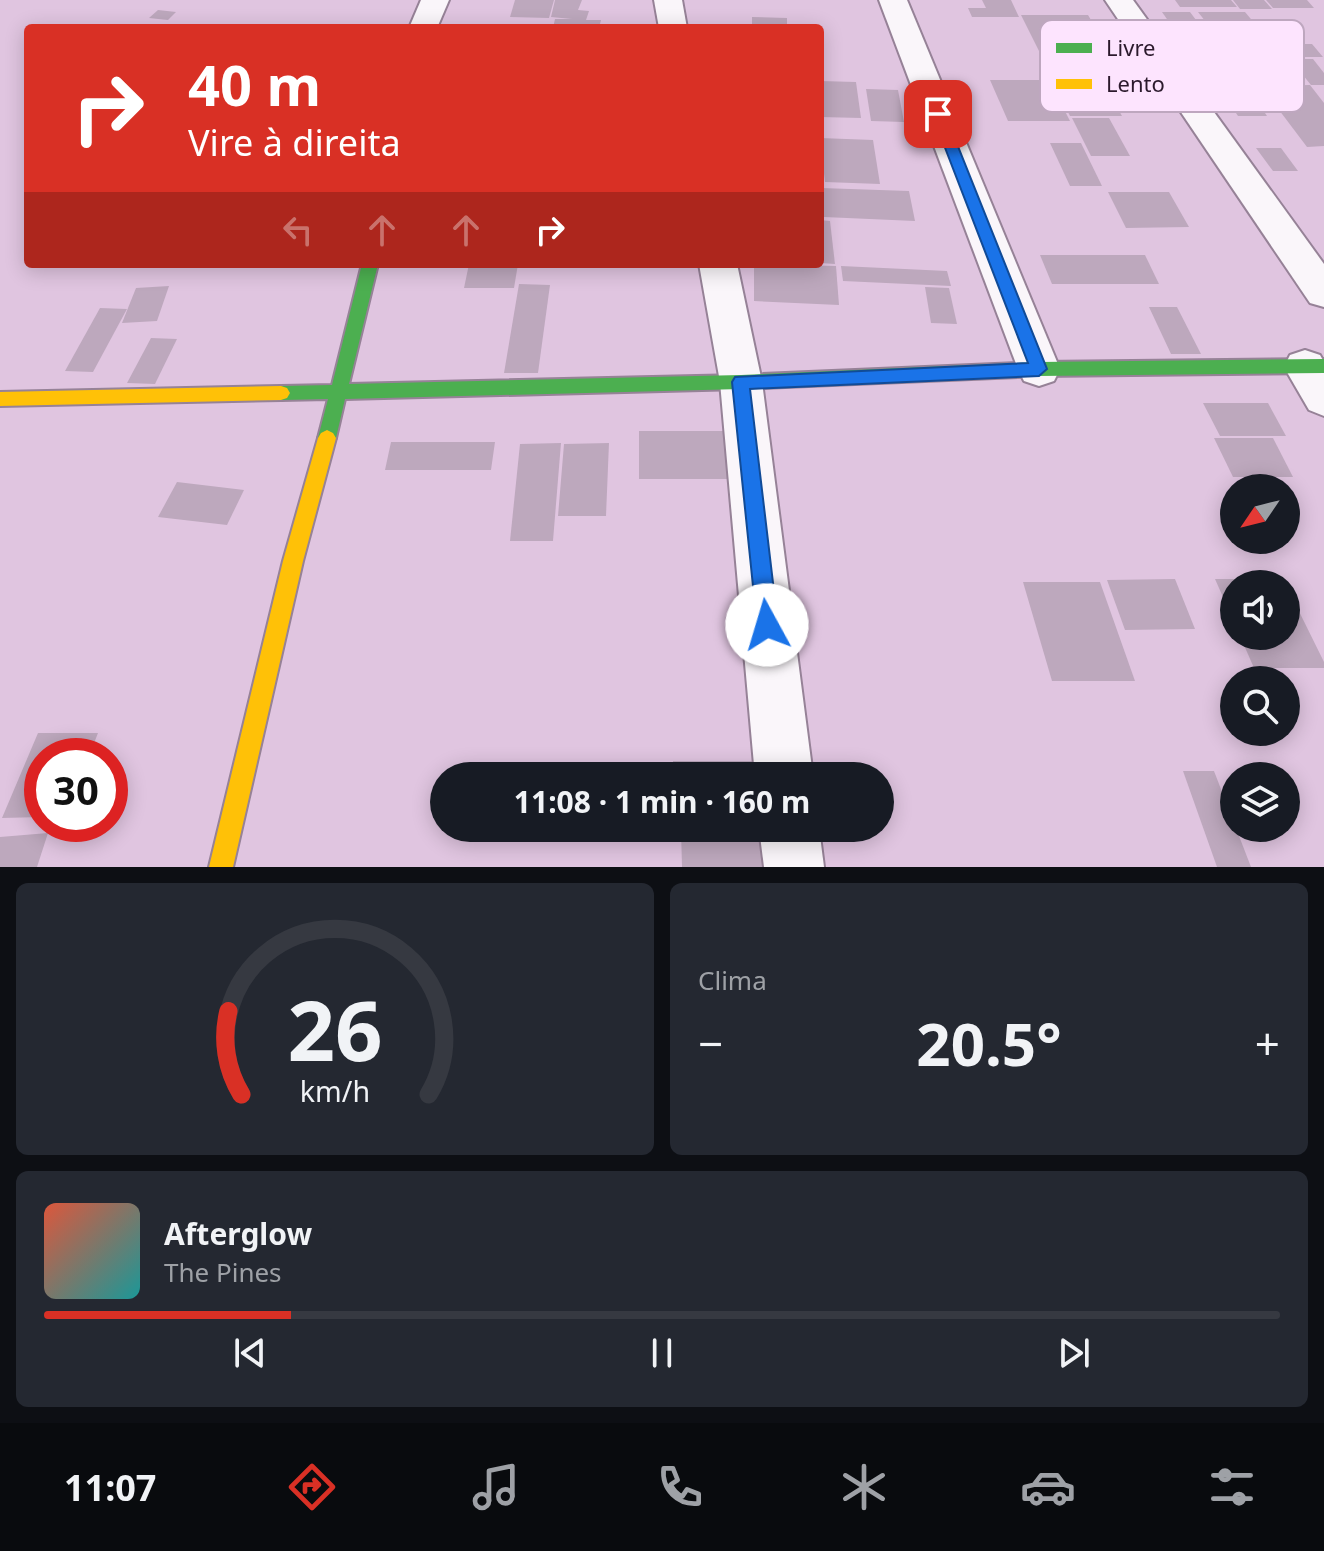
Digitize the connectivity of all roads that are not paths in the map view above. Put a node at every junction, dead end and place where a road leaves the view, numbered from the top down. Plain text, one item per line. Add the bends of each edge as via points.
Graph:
1 (435, 0) edge
2 (668, 0) edge
3 (893, 0) edge
4 (1119, 0) edge
5 (1133, 20) edge
6 (425, 24) edge
7 (672, 24) edge
8 (1197, 112) edge
9 (369, 268) edge
10 (719, 268) edge
11 (1324, 293) edge
12 (1039, 369) junction
13 (1318, 377) edge
14 (741, 382) junction
15 (340, 393) junction
16 (0, 399) edge
17 (782, 762) edge
18 (791, 842) edge
19 (221, 867) edge
20 (794, 867) edge

1 - 6 street
2 - 7 street
3 - 12 street
4 - 5 street
8 - 11 street
9 - 15 street
10 - 14 street
12 - 13 street
12 - 14 street
14 - 15 street
14 - 17 street
15 - 16 street
15 - 19 street via 293,561
18 - 20 street

